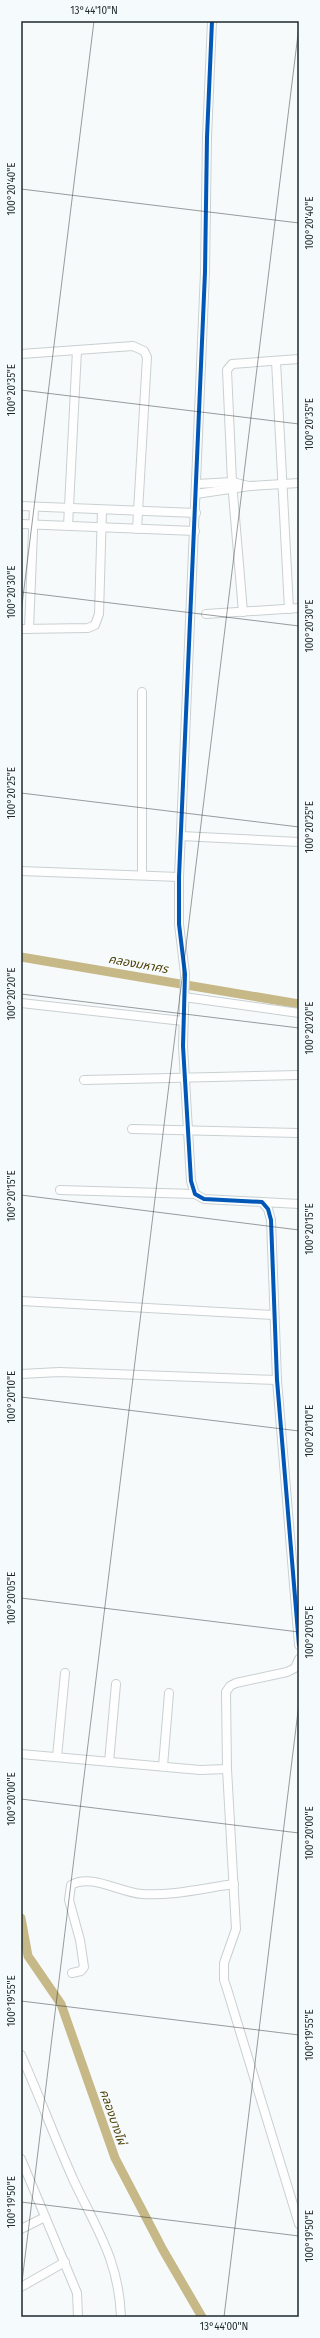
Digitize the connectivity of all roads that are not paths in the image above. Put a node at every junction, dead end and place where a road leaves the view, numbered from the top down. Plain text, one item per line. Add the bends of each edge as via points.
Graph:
1 (212, 21) edge
2 (77, 350) junction
3 (21, 354) edge
4 (299, 359) edge
5 (276, 362) junction
6 (299, 483) edge
7 (196, 484) junction
8 (282, 484) junction
9 (232, 486) junction
10 (196, 494) junction
11 (21, 506) edge
12 (34, 507) junction
13 (68, 508) junction
14 (102, 510) junction
15 (137, 511) junction
16 (196, 513) junction
17 (21, 524) edge
18 (33, 524) junction
19 (68, 526) junction
20 (102, 528) junction
21 (137, 529) junction
22 (195, 531) junction
23 (299, 608) edge
24 (289, 609) junction
25 (243, 612) junction
26 (206, 614) dead end
27 (25, 629) edge
28 (142, 692) dead end
29 (181, 836) junction
30 (299, 842) edge
31 (21, 871) edge
32 (142, 875) junction
33 (179, 877) junction
34 (184, 997) junction
35 (21, 1003) edge
36 (299, 1013) edge
37 (183, 1021) junction
38 (299, 1075) edge
39 (185, 1078) junction
40 (84, 1080) dead end
41 (132, 1130) dead end
42 (188, 1130) junction
43 (299, 1133) edge
44 (60, 1190) dead end
45 (195, 1194) junction
46 (262, 1202) junction
47 (299, 1204) edge
48 (21, 1301) edge
49 (274, 1315) junction
50 (21, 1374) edge
51 (277, 1380) junction
52 (296, 1572) edge
53 (299, 1645) edge
54 (299, 1662) edge
55 (65, 1673) dead end
56 (116, 1684) dead end
57 (169, 1693) dead end
58 (21, 1754) edge
59 (58, 1757) junction
60 (109, 1762) junction
61 (163, 1766) junction
62 (227, 1769) junction
63 (234, 1884) junction
64 (72, 1973) dead end
65 (21, 2055) edge
66 (21, 2159) edge
67 (24, 2176) edge
68 (45, 2217) junction
69 (299, 2224) edge
70 (21, 2229) edge
71 (64, 2262) junction
72 (21, 2287) edge
73 (78, 2317) edge
74 (121, 2317) edge

1 - 7 street
2 - 3 street
2 - 13 street
2 - 15 street via 132,346 144,351 147,357
4 - 5 street
5 - 8 street
5 - 9 street via 235,364 228,367
6 - 8 street
7 - 9 street
7 - 10 street
8 - 9 street
8 - 24 street
9 - 10 street
9 - 25 street
10 - 16 street
11 - 12 street
12 - 13 street
12 - 18 street
13 - 14 street
13 - 19 street
14 - 15 street
14 - 20 street
15 - 16 street
15 - 21 street
16 - 22 street
17 - 18 street
18 - 19 street
18 - 27 street
19 - 20 street
20 - 21 street
20 - 27 street via 99,614 95,625 88,628
21 - 22 street
22 - 29 street
23 - 24 street
24 - 25 street
25 - 26 street
28 - 32 street
29 - 30 street
29 - 33 street
31 - 32 street
32 - 33 street
33 - 34 street via 180,924 186,974
34 - 36 street
34 - 37 street
35 - 37 street
37 - 39 street
38 - 39 street
39 - 40 street
39 - 42 street
41 - 42 street
42 - 43 street
42 - 45 street via 190,1182
44 - 45 street
45 - 46 street via 204,1198
46 - 47 street
46 - 49 street via 268,1209 271,1220
48 - 49 street
49 - 51 street
50 - 51 street via 59,1372
51 - 52 street
52 - 53 street
54 - 62 street via 287,1672 236,1683 228,1689 224,1700
55 - 59 street
56 - 60 street
57 - 61 street
58 - 59 street
59 - 60 street
60 - 61 street
61 - 62 street
62 - 63 street
63 - 64 street via 175,1893 142,1894 92,1882 71,1884 68,1900 80,1940 84,1967
63 - 69 street via 236,1929 224,1963 224,1980
65 - 74 street via 74,2180 108,2249 119,2285
66 - 67 street
67 - 68 street
68 - 70 street
68 - 71 street
71 - 72 street
71 - 73 street via 77,2293

